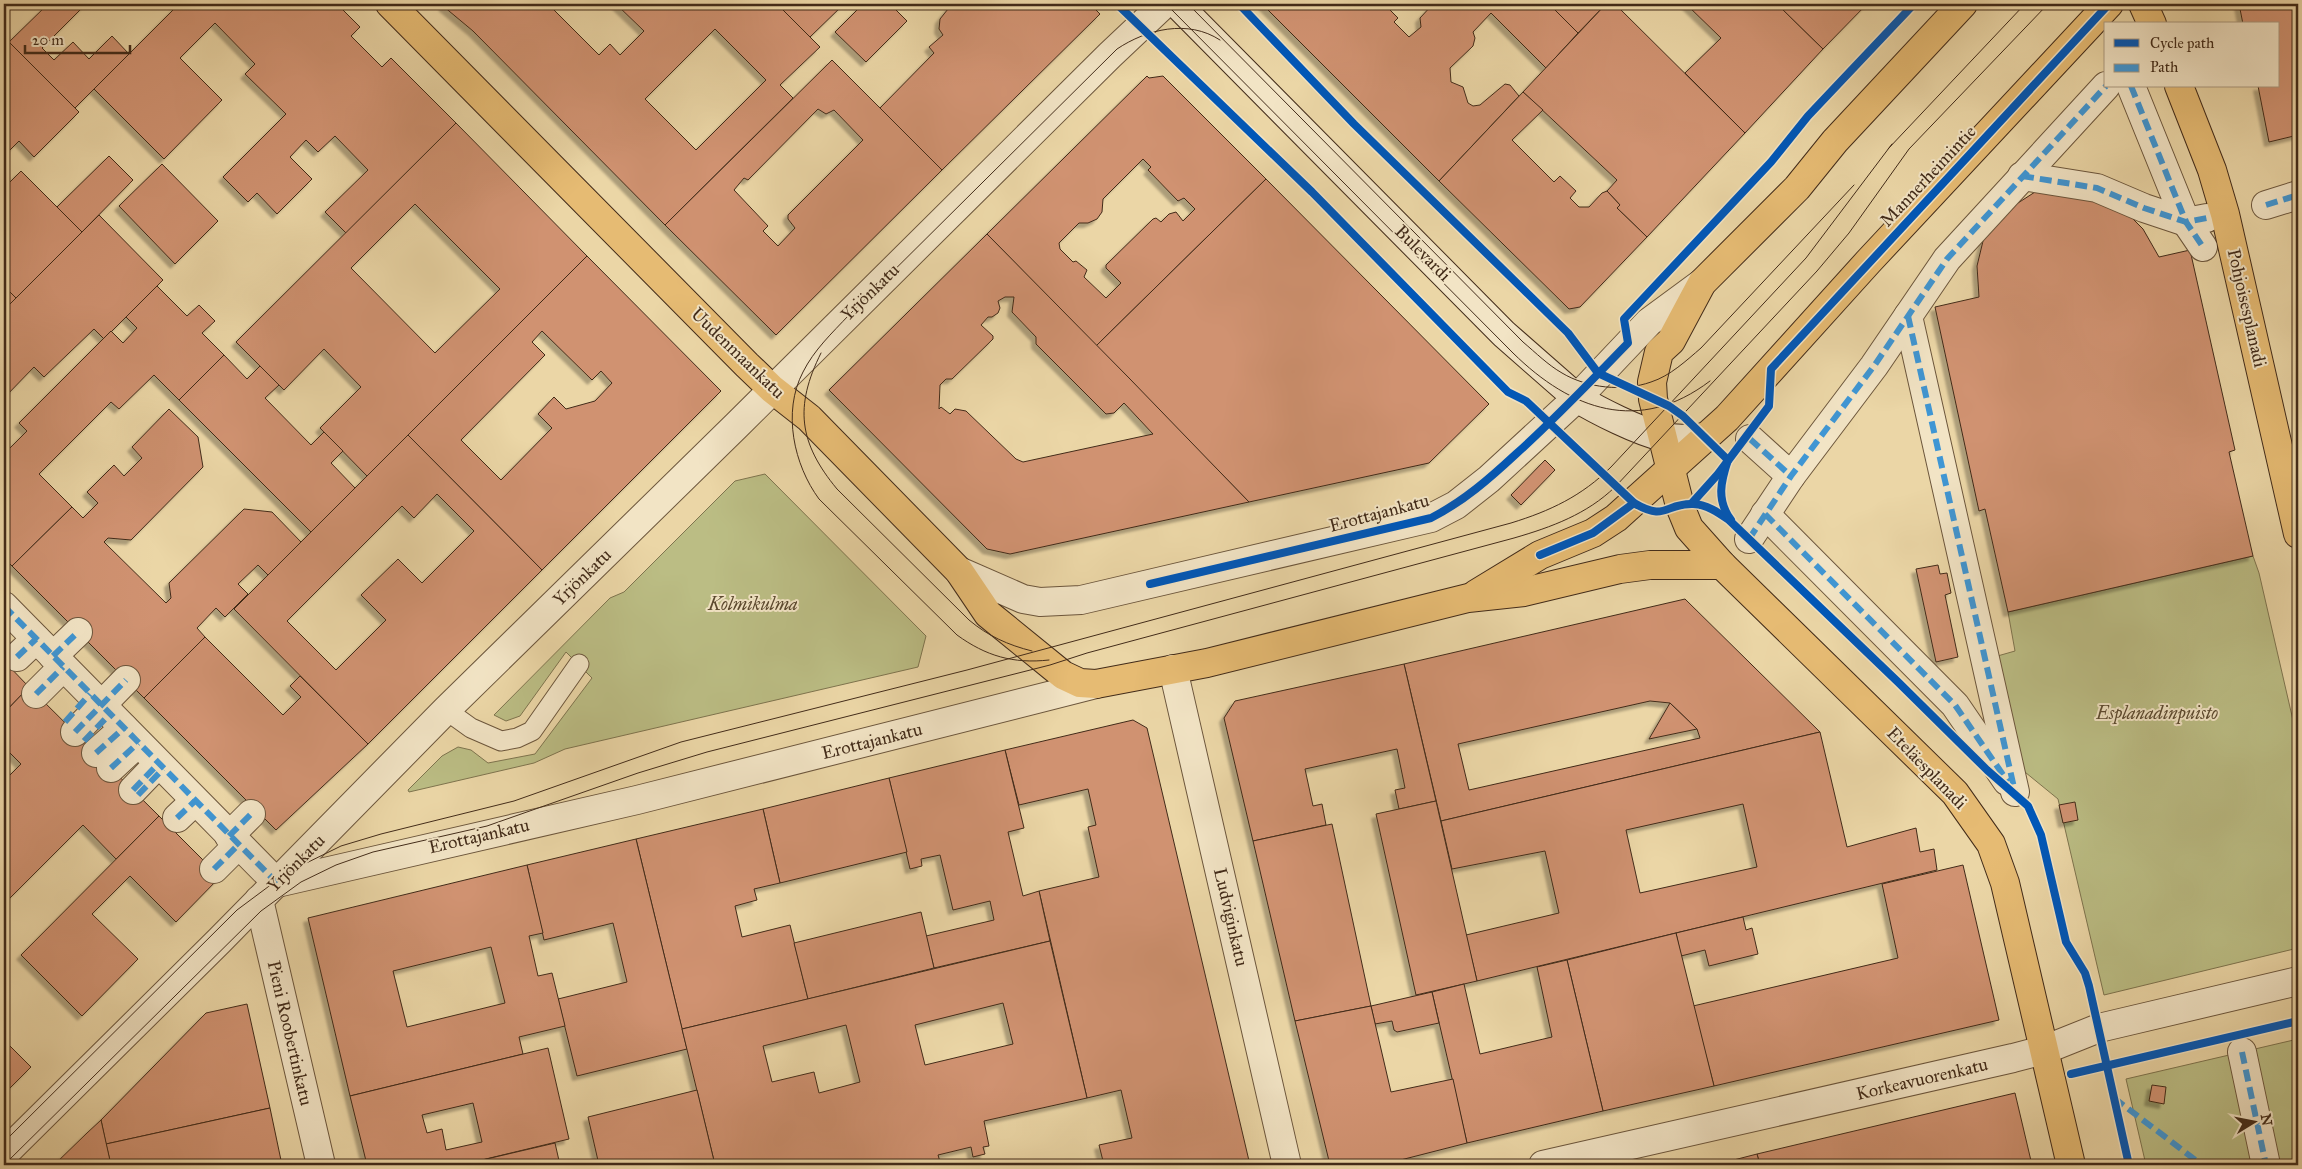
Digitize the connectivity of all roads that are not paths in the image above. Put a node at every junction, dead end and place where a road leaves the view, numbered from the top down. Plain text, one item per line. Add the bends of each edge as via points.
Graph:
1 (390, 4) edge
2 (1164, 4) edge
3 (1177, 4) edge
4 (1963, 4) edge
5 (2108, 4) edge
6 (2143, 4) edge
7 (2151, 22) edge
8 (2104, 88) edge
9 (2132, 88) edge
10 (2180, 88) edge
11 (2022, 176) junction
12 (2298, 195) edge
13 (2266, 205) dead end
14 (2197, 220) junction
15 (2203, 247) dead end
16 (1702, 282) junction
17 (1908, 316) junction
18 (772, 389) junction
19 (1577, 398) junction
20 (1662, 437) junction
21 (1706, 437) junction
22 (1750, 439) dead end
23 (1670, 469) junction
24 (1791, 476) junction
25 (1765, 514) junction
26 (2298, 534) edge
27 (1748, 538) dead end
28 (1722, 565) junction
29 (959, 571) junction
30 (1468, 598) junction
31 (4, 606) edge
32 (78, 632) dead end
33 (42, 655) junction
34 (579, 664) dead end
35 (1173, 669) junction
36 (126, 680) dead end
37 (1096, 684) junction
38 (36, 694) dead end
39 (446, 710) junction
40 (113, 717) junction
41 (161, 766) junction
42 (135, 792) dead end
43 (251, 814) dead end
44 (241, 848) junction
45 (214, 869) dead end
46 (268, 891) junction
47 (2298, 981) edge
48 (2044, 1050) junction
49 (2242, 1052) dead end
50 (4, 1154) edge
51 (321, 1165) edge
52 (1287, 1165) edge
53 (1543, 1165) edge
54 (2071, 1165) edge
55 (2266, 1165) edge

1 - 18 main road, Uudenmaankatu
2 - 18 street, Yrjönkatu
3 - 19 street, Bulevardi via 1504,334
4 - 16 main road via 1836,141 1797,188
5 - 21 main road, Mannerheimintie
6 - 7 main road
8 - 11 street
9 - 14 street
10 - 26 main road, Pohjoisesplanadi via 2212,170 2229,230
11 - 14 street via 2097,188 2144,208
11 - 17 street via 1947,259
12 - 13 street
14 - 15 street
16 - 19 street via 1649,322
16 - 20 main road via 1671,341 1659,352 1654,367 1653,399
17 - 24 street
17 - 25 street via 2019,797 1955,705
18 - 29 main road, Uudenmaankatu via 816,425
18 - 39 street, Yrjönkatu
19 - 20 street, Bulevardi
19 - 29 street, Erottajankatu via 1489,479 1456,505 1431,518 1081,600 1040,602 1023,599
20 - 21 street, Bulevardi
20 - 23 main road
21 - 23 main road, Mannerheimintie
22 - 24 street
23 - 28 main road, Eteläesplanadi via 1689,528
23 - 30 main road, Erottajankatu via 1634,503 1593,533 1540,556
24 - 25 street
25 - 27 street
28 - 30 main road, Erottajankatu via 1650,565 1524,592
28 - 48 main road, Eteläesplanadi via 1955,793 1984,830 2005,882
29 - 37 main road, Uudenmaankatu via 994,620 1063,675 1080,683
30 - 35 main road, Erottajankatu
31 - 33 street
32 - 33 street
33 - 38 street
33 - 40 street
34 - 39 lane via 532,731 517,738 501,741 471,728
35 - 37 main road, Erottajankatu
35 - 52 street, Ludviginkatu
36 - 40 street
37 - 46 street, Erottajankatu
39 - 46 street, Yrjönkatu
40 - 40 street via 86,744
40 - 41 street
41 - 42 street
41 - 44 street via 186,809
43 - 44 street
44 - 45 street
44 - 46 street
46 - 50 street, Yrjönkatu
46 - 51 street, Pieni Roobertinkatu
47 - 48 street, Korkeavuorenkatu via 2099,1028
48 - 53 street, Korkeavuorenkatu
48 - 54 main road, Eteläesplanadi
49 - 55 street

